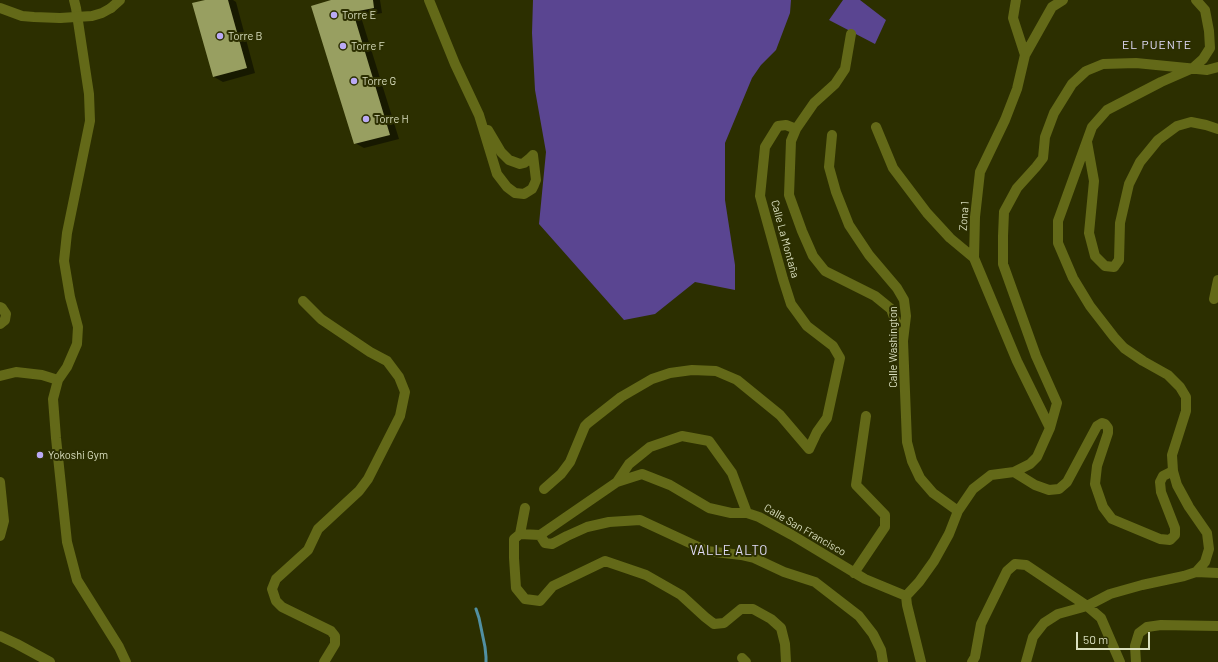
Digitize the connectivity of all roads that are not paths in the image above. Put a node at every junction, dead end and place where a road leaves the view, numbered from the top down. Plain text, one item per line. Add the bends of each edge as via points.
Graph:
1 (74, 0) edge
2 (120, 0) edge
3 (429, 0) edge
4 (1016, 0) edge
5 (1063, 0) edge
6 (1196, 0) edge
7 (0, 8) edge
8 (851, 34) dead end
9 (1025, 55) junction
10 (1193, 68) junction
11 (1218, 68) edge
12 (479, 115) junction
13 (876, 127) dead end
14 (796, 129) junction
15 (1218, 129) edge
16 (832, 135) dead end
17 (1087, 141) junction
18 (974, 258) junction
19 (1218, 280) edge
20 (1214, 299) dead end
21 (303, 301) dead end
22 (0, 307) edge
23 (0, 324) edge
24 (902, 341) junction
25 (0, 376) edge
26 (58, 380) junction
27 (866, 416) dead end
28 (1050, 428) junction
29 (1173, 471) junction
30 (1014, 472) junction
31 (617, 482) junction
32 (0, 484) edge
33 (544, 488) dead end
34 (525, 508) dead end
35 (958, 511) junction
36 (747, 513) junction
37 (520, 534) junction
38 (540, 535) junction
39 (0, 536) edge
40 (1196, 572) junction
41 (854, 573) junction
42 (1218, 573) edge
43 (906, 596) junction
44 (1087, 606) junction
45 (1218, 626) edge
46 (0, 636) edge
47 (50, 662) edge
48 (126, 662) edge
49 (324, 662) edge
50 (786, 662) edge
51 (883, 662) edge
52 (921, 662) edge
53 (972, 662) edge
54 (1026, 662) edge
55 (1120, 662) edge
56 (1136, 662) edge

1 - 26 street via 89,94 90,121 64,261 78,327 77,344
2 - 7 street, bridge via 111,8 92,16 34,18
3 - 12 street
4 - 9 street via 1013,18
5 - 9 street, Zona 1 via 1052,7
6 - 10 street via 1205,10 1210,48
8 - 14 street via 845,69 835,84 814,103
9 - 18 street, Zona 1 via 1005,120 980,172
10 - 11 street
10 - 17 street via 1107,110 1092,127
10 - 28 street via 1103,64 1086,71 1072,84 1054,113 1045,137 1043,158 1017,188 1004,212 1003,264 1036,356 1057,403
12 - 12 street via 497,174 515,193 528,192 536,180 532,155 520,164 509,160 501,152
13 - 18 street via 894,168 927,213 950,238
14 - 24 street, Calle La Montaña via 791,141 789,195 802,232 814,256 825,271 875,296 891,309
14 - 33 street, Calle La Montaña via 786,125 778,126 765,147 760,196 791,304 807,326 833,346 840,358 827,418 817,432 810,449 780,415 737,380 716,372 692,370 670,373 652,379 621,397 588,423 570,462 561,474
15 - 17 street via 1191,122 1177,126 1158,140 1140,162 1129,184 1120,223 1119,260 1114,267 1105,266 1095,256 1089,233 1094,182
16 - 24 street, Calle Washington via 829,167 849,225 869,256 904,300 906,316
17 - 29 street via 1058,221 1058,244 1073,278 1090,306 1114,337 1124,348 1168,375 1180,387 1186,398 1186,411 1172,455
18 - 28 street, Zona 1 via 1017,361
19 - 20 street
21 - 49 street via 321,319 387,361 400,377 405,392 400,416 360,491 318,529 308,550 276,579 272,589 276,601 282,607 331,631 335,636 335,644
22 - 23 street via 6,314 5,320
24 - 35 street, Calle Washington via 907,442 912,462 920,478 933,493
25 - 26 street via 16,372
26 - 48 street via 53,400 67,542 77,580
27 - 41 street via 856,485 885,515 885,527
28 - 30 street via 1037,457 1030,464
29 - 30 street via 1160,482 1161,492 1175,528 1176,535 1170,540 1160,539 1112,519 1103,507 1095,484 1097,466 1108,433 1105,424 1097,426 1067,482 1059,489 1048,490
29 - 40 street via 1177,485 1189,507 1207,533 1210,549 1205,562
30 - 35 street via 991,475 973,488
31 - 36 street, Calle San Francisco via 642,474 670,485 709,508
31 - 36 street via 629,464 650,447 682,436 709,441 732,473
31 - 38 street, Calle San Francisco
32 - 39 street via 4,521
34 - 37 street
35 - 43 street via 934,561
36 - 41 street, Calle San Francisco via 759,516
37 - 38 street
37 - 50 street via 514,538 515,580 516,588 525,599 540,601 553,586 605,561 646,575 681,595 714,624 724,623 741,609 754,609 781,628
38 - 51 street via 545,543 552,544 587,527 640,520 707,551 754,558 784,572 815,582 859,616 882,650
40 - 42 street
40 - 44 street via 1110,594
41 - 43 street, Calle San Francisco
43 - 52 street
44 - 53 street via 1026,565 1015,564 1007,571 981,624
44 - 54 street via 1058,614 1044,623 1033,637
44 - 55 street via 1100,618
45 - 56 street via 1147,627 1140,633 1135,646
46 - 47 street

